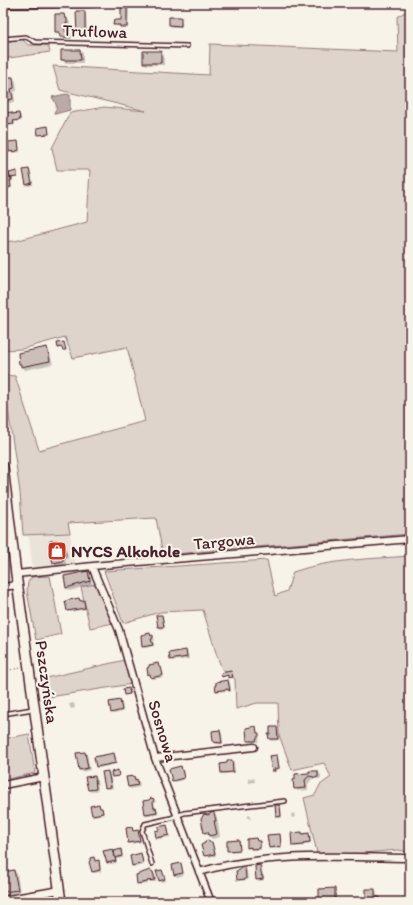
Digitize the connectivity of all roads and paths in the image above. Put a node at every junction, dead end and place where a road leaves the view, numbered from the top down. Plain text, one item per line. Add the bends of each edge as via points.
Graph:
1 (101, 3) edge
2 (3, 6) edge
3 (3, 39) edge
4 (187, 46) dead end
5 (3, 467) edge
6 (410, 539) edge
7 (92, 567) junction
8 (16, 574) junction
9 (17, 585) junction
10 (3, 587) edge
11 (30, 667) junction
12 (3, 671) edge
13 (35, 708) junction
14 (3, 714) edge
15 (254, 747) dead end
16 (155, 758) junction
17 (44, 777) junction
18 (3, 785) edge
19 (285, 801) dead end
20 (177, 815) junction
21 (410, 858) edge
22 (152, 864) dead end
23 (199, 872) junction
24 (60, 890) junction
25 (3, 900) edge
26 (61, 902) edge
27 (211, 902) edge

1 - 2 lane
3 - 4 lane, Truflowa via 26,37 35,42
5 - 8 main road, Pszczyńska
6 - 7 street, Targowa
7 - 8 street, Targowa
7 - 16 street, Sosnowa via 119,630
8 - 9 main road, Pszczyńska
9 - 10 street
9 - 11 main road, Pszczyńska
11 - 12 path
11 - 13 main road, Pszczyńska
13 - 14 lane
13 - 17 main road, Pszczyńska
15 - 16 street
16 - 20 street, Sosnowa
17 - 18 street
17 - 24 main road, Pszczyńska
19 - 20 lane
20 - 22 lane via 143,826 142,831
20 - 23 street, Sosnowa
21 - 23 street via 281,858 223,865
23 - 27 street, Sosnowa
24 - 25 street
24 - 26 main road, Pszczyńska

